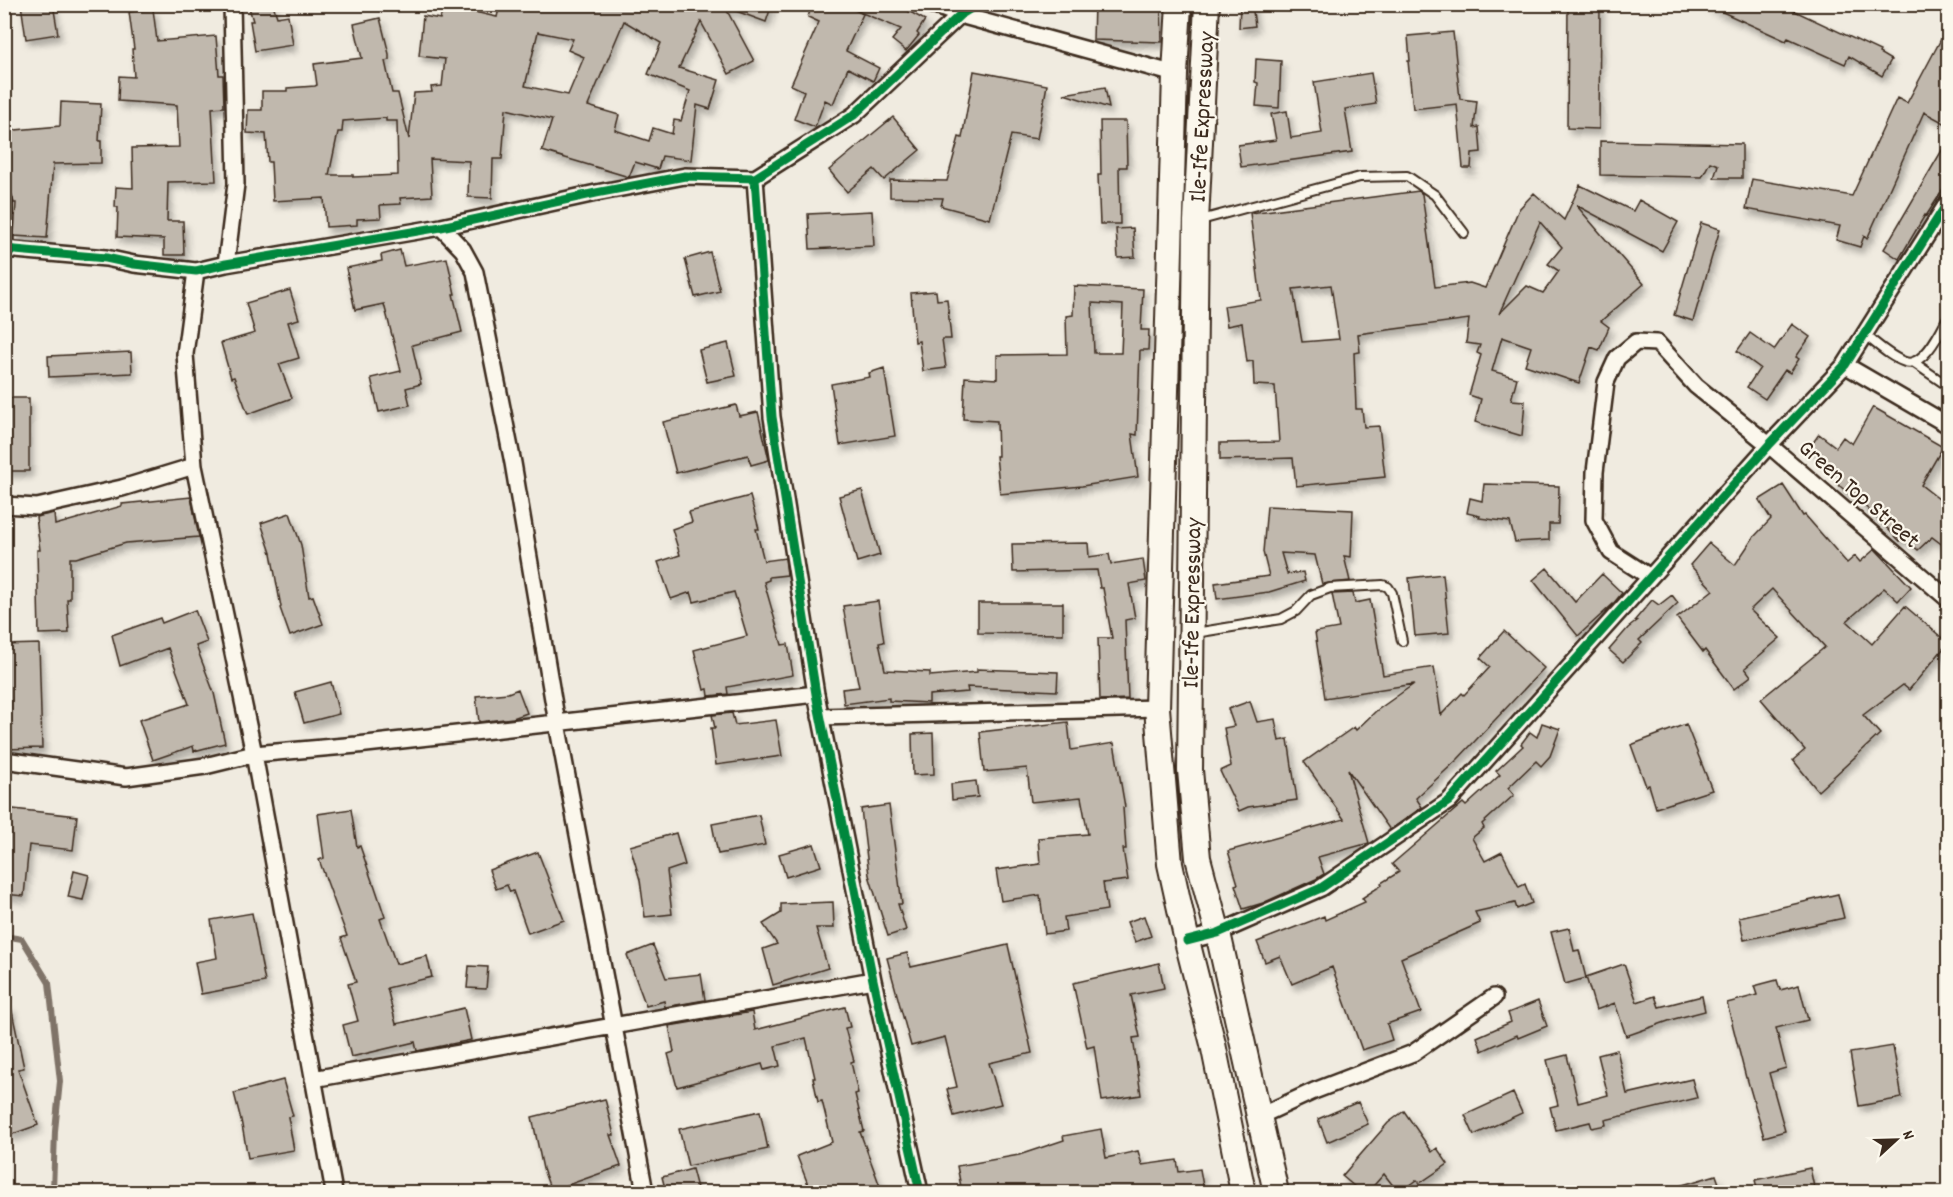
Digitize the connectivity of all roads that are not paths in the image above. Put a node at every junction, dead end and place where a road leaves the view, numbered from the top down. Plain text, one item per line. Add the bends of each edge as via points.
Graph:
1 (232, 4) edge
2 (930, 4) edge
3 (978, 4) edge
4 (1179, 4) edge
5 (1207, 4) edge
6 (960, 15) junction
7 (1175, 74) junction
8 (756, 178) junction
9 (4, 201) edge
10 (1948, 202) edge
11 (1196, 222) junction
12 (441, 227) junction
13 (1464, 233) dead end
14 (5, 249) edge
15 (226, 264) junction
16 (196, 271) junction
17 (1948, 316) edge
18 (1865, 335) junction
19 (1913, 362) junction
20 (1845, 365) junction
21 (1948, 386) edge
22 (1948, 425) edge
23 (1769, 445) junction
24 (194, 466) junction
25 (4, 505) edge
26 (1650, 577) junction
27 (1948, 599) edge
28 (1191, 634) junction
29 (1402, 641) dead end
30 (816, 694) junction
31 (1157, 708) junction
32 (820, 717) junction
33 (557, 723) junction
34 (254, 753) junction
35 (4, 760) edge
36 (1218, 933) junction
37 (1187, 941) junction
38 (873, 980) junction
39 (1494, 997) dead end
40 (614, 1026) junction
41 (313, 1079) junction
42 (1260, 1116) junction
43 (334, 1192) edge
44 (645, 1192) edge
45 (920, 1192) edge
46 (1243, 1192) edge
47 (1276, 1192) edge

1 - 15 street via 236,184
2 - 6 street
3 - 6 street
4 - 7 main road, Ile-Ife Expressway
5 - 11 main road, Ile-Ife Expressway
6 - 7 street
6 - 8 street via 854,115
7 - 31 main road, Ile-Ife Expressway
8 - 12 street via 684,176
8 - 30 street via 772,417
9 - 14 street
10 - 18 street
11 - 13 lane via 1360,177 1407,176 1435,195
11 - 28 main road, Ile-Ife Expressway
12 - 15 street
12 - 33 street via 463,249 475,272 513,463
14 - 16 street
15 - 16 street
16 - 24 street via 185,354
17 - 19 lane via 1930,348
18 - 19 lane via 1905,362
18 - 20 street
19 - 21 lane
20 - 22 street
20 - 23 street
23 - 26 street
23 - 26 street, Green Top Street via 1696,386 1657,343 1636,342 1617,358 1606,382 1595,472 1594,520 1611,552
23 - 27 street, Green Top Street
24 - 25 street via 122,488 37,507
24 - 34 street
26 - 36 street via 1449,801 1321,888
28 - 29 lane via 1281,620 1311,595 1330,588 1383,585 1392,593
28 - 36 main road, Ile-Ife Expressway via 1190,770 1198,858
30 - 32 street
30 - 33 street
31 - 32 street
31 - 37 main road, Ile-Ife Expressway via 1170,864
32 - 38 street
33 - 34 street
33 - 40 street
34 - 35 street via 205,766 126,777
34 - 41 street
36 - 37 street
36 - 42 main road, Ile-Ife Expressway
37 - 46 main road, Ile-Ife Expressway
38 - 40 street
38 - 45 street
39 - 42 street via 1413,1053
40 - 41 street
40 - 44 street
41 - 43 street
42 - 47 main road, Ile-Ife Expressway

